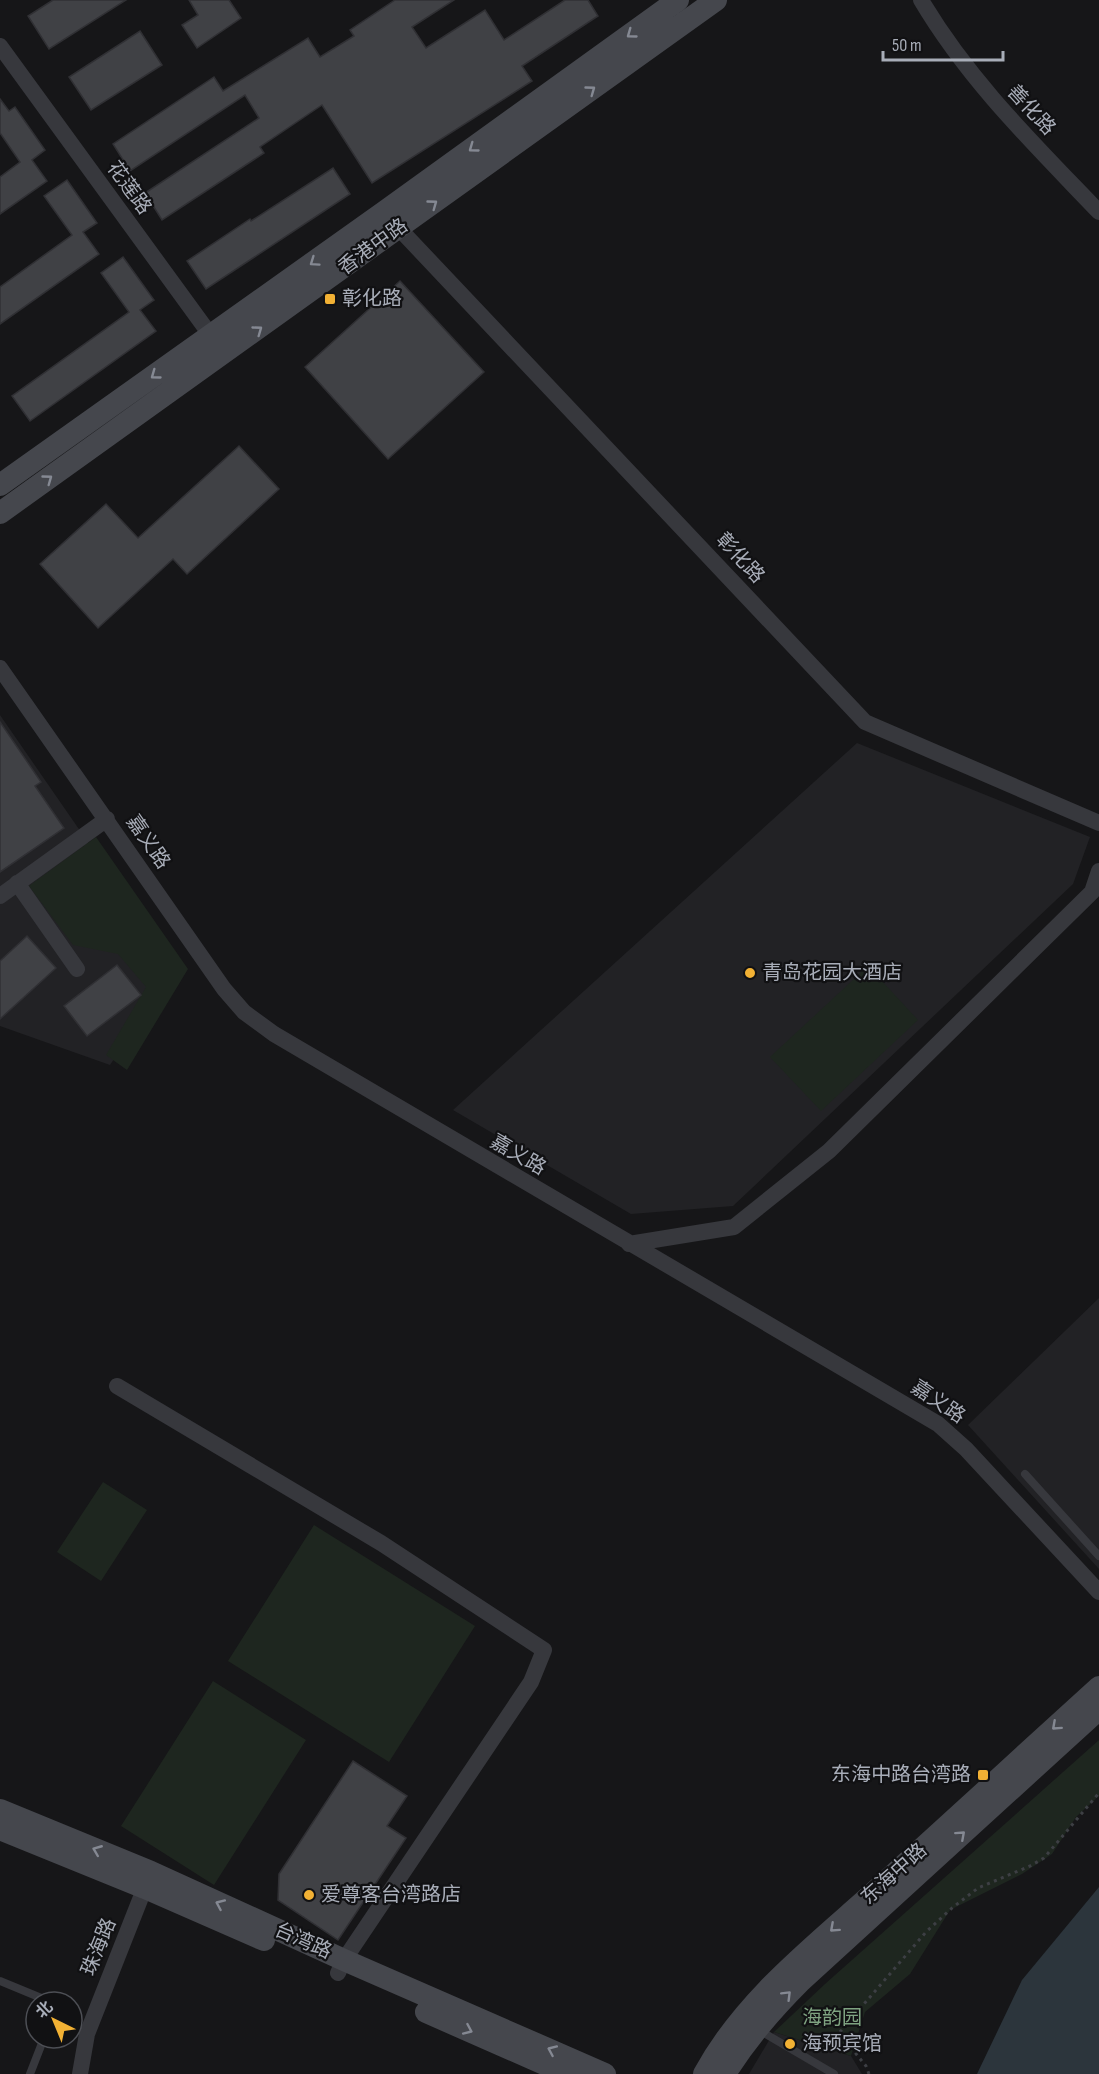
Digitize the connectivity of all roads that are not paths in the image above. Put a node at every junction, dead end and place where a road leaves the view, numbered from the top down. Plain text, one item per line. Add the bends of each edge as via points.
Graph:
1 (678, 0) edge
2 (716, 0) edge
3 (921, 0) edge
4 (0, 46) edge
5 (1099, 212) edge
6 (392, 220) junction
7 (210, 336) junction
8 (224, 353) junction
9 (0, 485) edge
10 (0, 513) edge
11 (0, 668) edge
12 (107, 819) junction
13 (1099, 823) edge
14 (1099, 871) edge
15 (17, 883) junction
16 (0, 896) edge
17 (77, 969) dead end
18 (629, 1244) junction
19 (117, 1386) dead end
20 (1025, 1474) dead end
21 (1099, 1556) edge
22 (1099, 1592) edge
23 (1099, 1687) edge
24 (1099, 1710) edge
25 (0, 1810) edge
26 (0, 1828) edge
27 (148, 1880) junction
28 (341, 1967) junction
29 (0, 1981) edge
30 (24, 1991) edge
31 (757, 2029) junction
32 (39, 2050) edge
33 (30, 2074) edge
34 (80, 2074) edge
35 (567, 2074) edge
36 (606, 2074) edge
37 (704, 2074) edge
38 (725, 2074) edge
39 (834, 2074) edge

1 -> 6 main road, 香港中路
6 -> 2 main road, 香港中路
3 - 5 street, 善化路 via 942,36 992,99
4 - 7 street, 花莲路
6 -> 7 main road, 香港中路
8 -> 6 main road, 香港中路
6 - 13 street, 彰化路 via 865,722
7 - 8 street, 花莲路
7 -> 9 main road, 香港中路
10 -> 8 main road, 香港中路
11 - 12 street, 嘉义路
12 - 15 street
12 - 18 street, 嘉义路 via 224,989 254,1021
14 - 18 street via 1092,892 837,1143 734,1227
15 - 16 street
15 - 17 street
18 - 22 street, 嘉义路 via 938,1424
19 - 28 street via 381,1543 544,1650 531,1682
20 - 21 lane
23 -> 37 main road, 东海中路 via 785,1972 734,2028
31 -> 24 main road, 东海中路 via 800,1982
27 -> 25 main road, 台湾路
26 - 27 main road, 台湾路
27 - 28 main road, 台湾路
27 - 34 street, 珠海路 via 87,2034
28 -> 35 main road, 台湾路
36 -> 28 main road, 台湾路 via 508,2030
29 - 30 lane
31 - 38 main road, 东海中路
31 - 39 lane
32 - 33 lane

